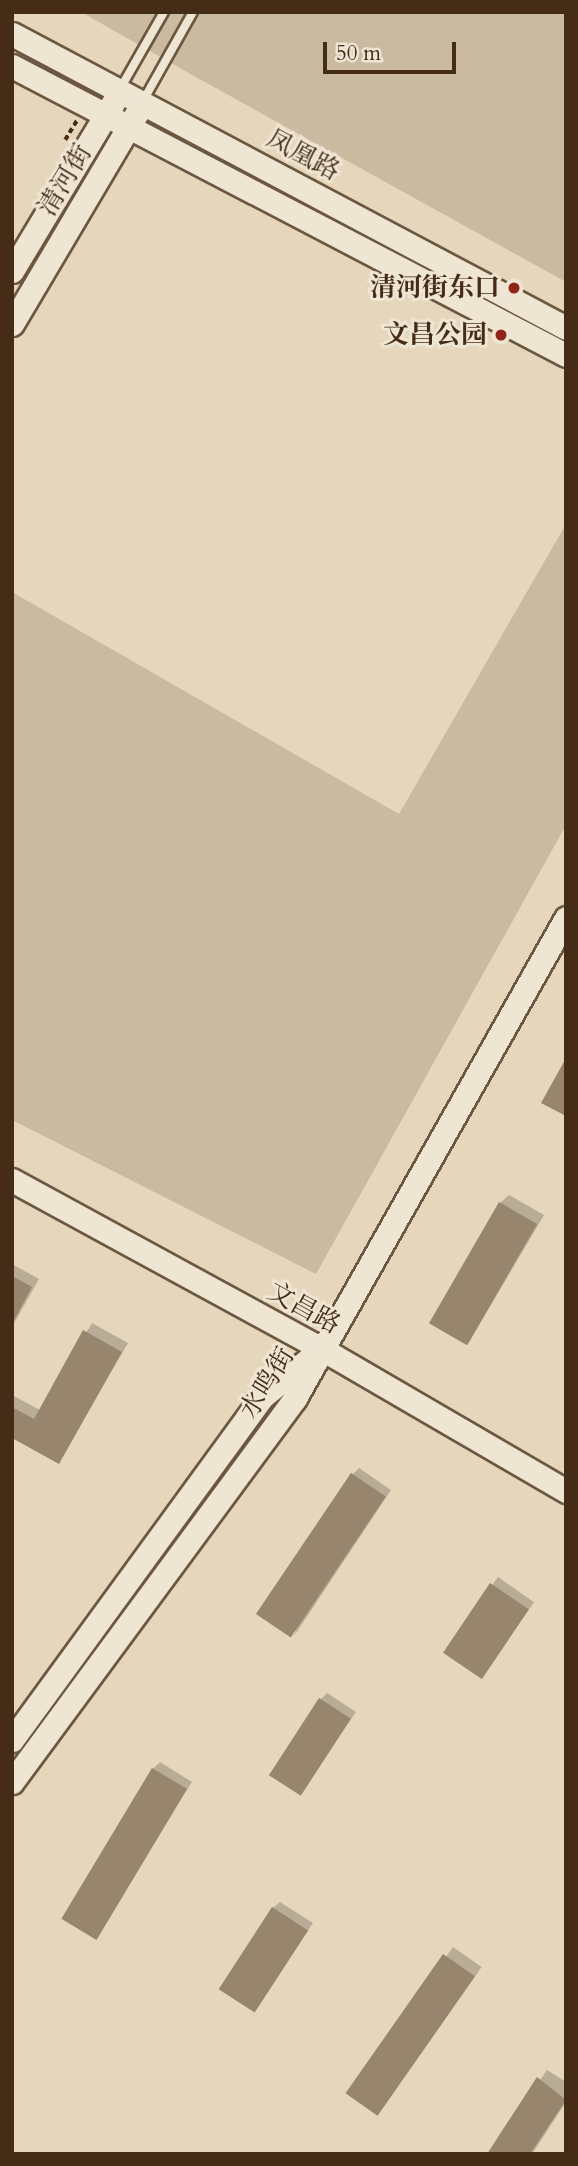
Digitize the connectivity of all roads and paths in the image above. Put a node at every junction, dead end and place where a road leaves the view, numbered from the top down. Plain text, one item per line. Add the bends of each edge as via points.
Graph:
1 (164, 12) edge
2 (193, 12) edge
3 (12, 34) edge
4 (12, 66) edge
5 (120, 89) junction
6 (144, 101) junction
7 (106, 114) junction
8 (129, 126) junction
9 (12, 271) edge
10 (12, 324) edge
11 (566, 328) edge
12 (566, 355) edge
13 (566, 918) edge
14 (12, 1180) edge
15 (322, 1349) junction
16 (566, 1491) edge
17 (12, 1740) edge
18 (12, 1782) edge

1 - 5 lane
2 - 6 lane
3 - 5 main road, 凤凰路
4 - 7 main road, 凤凰路
5 - 6 main road, 凤凰路
5 - 7 main road, 清河街
6 - 8 main road, 清河街
6 - 11 main road, 凤凰路
7 - 8 main road, 凤凰路
7 - 9 main road, 清河街
8 - 10 main road, 清河街
8 - 12 main road, 凤凰路
13 - 15 main road
14 - 15 main road, 文昌路
15 - 16 main road, 文昌路
15 - 17 main road, 水鸣街 via 263,1396
15 - 18 main road, 水鸣街 via 295,1398

